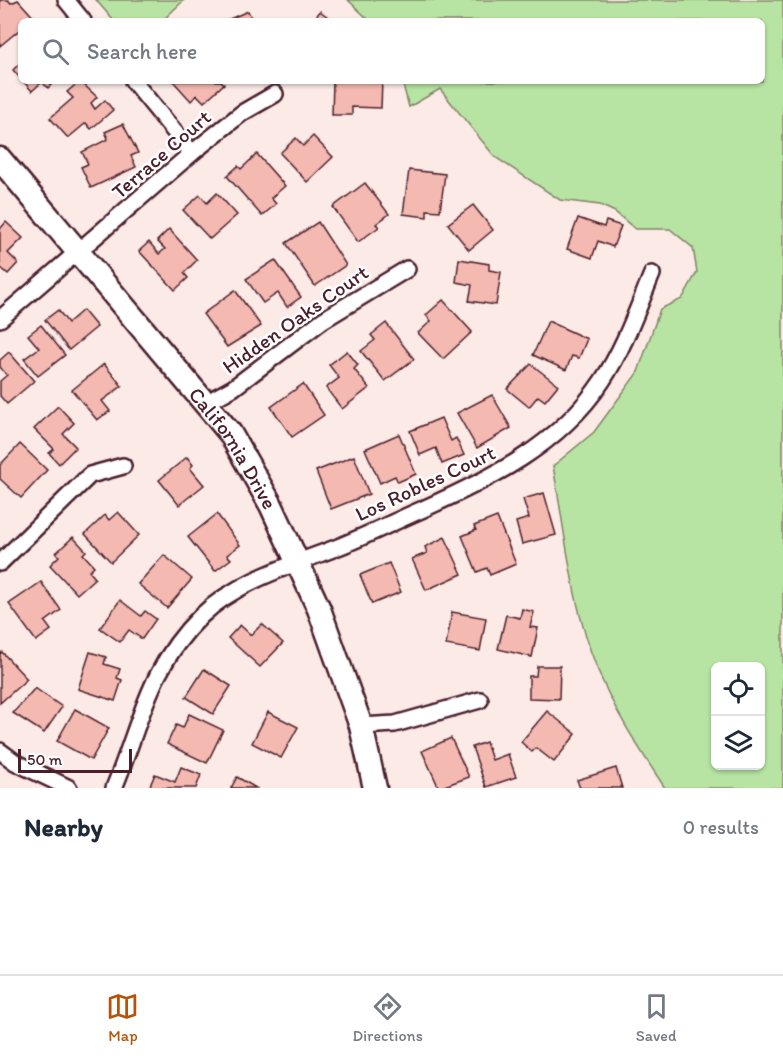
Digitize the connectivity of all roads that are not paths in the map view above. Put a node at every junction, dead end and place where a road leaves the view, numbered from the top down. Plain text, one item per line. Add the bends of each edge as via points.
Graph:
1 (66, 0) edge
2 (81, 18) edge
3 (135, 84) edge
4 (275, 94) dead end
5 (192, 153) junction
6 (0, 159) edge
7 (79, 251) junction
8 (407, 269) dead end
9 (652, 274) dead end
10 (0, 319) edge
11 (206, 403) junction
12 (123, 466) dead end
13 (297, 562) junction
14 (0, 563) edge
15 (480, 700) dead end
16 (361, 726) junction
17 (0, 751) edge
18 (69, 788) edge
19 (114, 788) edge
20 (375, 788) edge

1 - 2 street
3 - 5 street
4 - 5 street, Terrace Court via 242,113
5 - 7 street, Terrace Court
6 - 7 street, California Drive
7 - 10 street, Terrace Court
7 - 11 street, California Drive
8 - 11 street, Hidden Oaks Court via 323,320 233,388
9 - 13 street, Los Robles Court via 603,380 552,437 489,480
11 - 13 street, California Drive via 236,443
12 - 14 street via 90,475
13 - 16 street, California Drive via 319,609
13 - 19 street, Los Robles Court via 231,593 202,615 171,651 152,683
15 - 16 street via 395,724
16 - 20 street, California Drive
17 - 18 street

